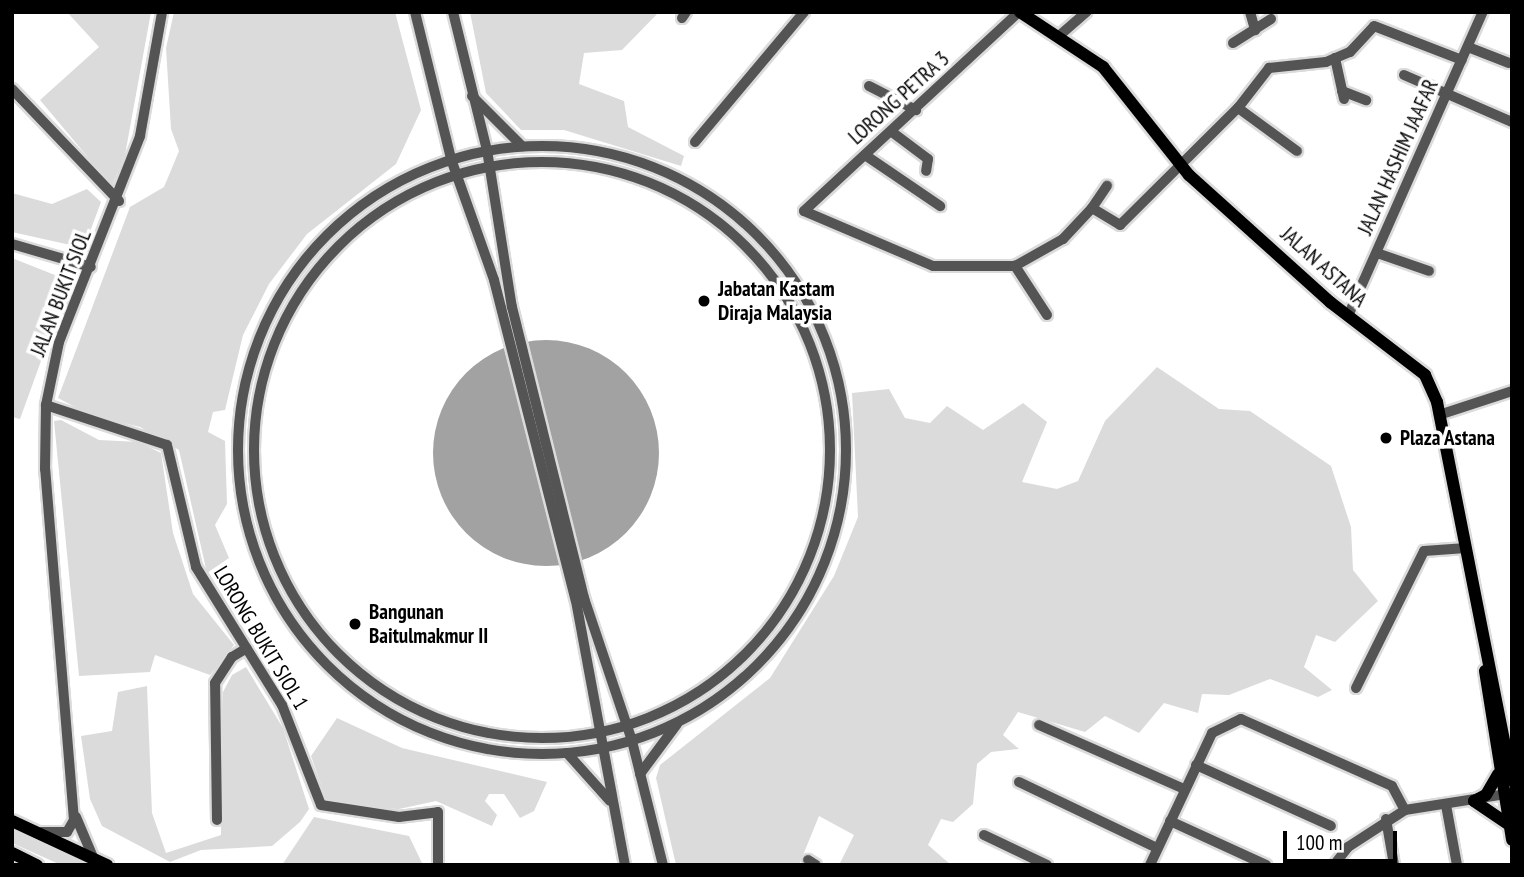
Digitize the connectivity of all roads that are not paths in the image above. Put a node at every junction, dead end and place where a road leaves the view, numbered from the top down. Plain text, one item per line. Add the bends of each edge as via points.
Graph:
1 (162, 12) edge
2 (415, 12) edge
3 (453, 12) edge
4 (804, 12) edge
5 (1086, 12) edge
6 (1250, 12) edge
7 (1483, 12) edge
8 (1023, 13) edge
9 (1271, 19) dead end
10 (1255, 30) junction
11 (1060, 35) junction
12 (1233, 43) dead end
13 (1468, 47) junction
14 (1335, 58) junction
15 (1462, 60) junction
16 (1509, 63) dead end
17 (1404, 75) dead end
18 (869, 86) dead end
19 (12, 89) edge
20 (1447, 93) junction
21 (471, 96) junction
22 (1366, 100) dead end
23 (1238, 108) junction
24 (916, 110) junction
25 (1512, 122) edge
26 (891, 132) junction
27 (695, 142) dead end
28 (522, 146) junction
29 (487, 150) junction
30 (1297, 151) dead end
31 (864, 155) junction
32 (451, 159) junction
33 (1177, 162) junction
34 (489, 167) junction
35 (926, 171) dead end
36 (458, 175) junction
37 (1107, 186) dead end
38 (118, 201) junction
39 (940, 206) dead end
40 (1092, 208) junction
41 (12, 244) edge
42 (1377, 253) junction
43 (1015, 266) junction
44 (91, 267) junction
45 (1429, 271) dead end
46 (507, 308) junction
47 (1350, 314) junction
48 (1047, 316) dead end
49 (1512, 391) edge
50 (46, 405) junction
51 (1440, 415) junction
52 (1466, 548) junction
53 (580, 599) junction
54 (247, 648) junction
55 (1488, 662) junction
56 (1356, 688) dead end
57 (677, 724) junction
58 (1039, 725) dead end
59 (626, 726) junction
60 (598, 733) junction
61 (632, 741) junction
62 (601, 749) junction
63 (567, 753) junction
64 (1196, 765) junction
65 (640, 774) junction
66 (1498, 774) junction
67 (1512, 781) edge
68 (1018, 782) dead end
69 (1184, 789) junction
70 (1506, 794) edge
71 (610, 801) junction
72 (1474, 801) junction
73 (73, 803) junction
74 (1446, 805) junction
75 (1405, 810) junction
76 (1386, 819) junction
77 (217, 820) dead end
78 (12, 821) edge
79 (1170, 821) junction
80 (1509, 825) junction
81 (1331, 827) dead end
82 (28, 828) junction
83 (984, 835) dead end
84 (1512, 840) edge
85 (1157, 848) junction
86 (12, 853) edge
87 (102, 862) edge
88 (37, 865) edge
89 (438, 865) edge
90 (625, 865) edge
91 (663, 865) edge
92 (1047, 865) edge
93 (1150, 865) edge
94 (1266, 865) edge
95 (1334, 865) edge
96 (1394, 865) edge
97 (1457, 865) edge

1 - 38 street, JALAN BUKIT SIOL via 149,100
2 - 32 street
3 - 21 street
4 - 27 street
5 - 11 street
6 - 10 street
7 - 13 street, JALAN HASHIM JAAFAR
8 - 11 main road, JALAN ASTANA
8 - 24 street, LORONG PETRA 3
9 - 10 street
10 - 12 street
11 - 33 main road, JALAN ASTANA via 1104,67
13 - 15 street, JALAN HASHIM JAAFAR
13 - 16 street
14 - 15 street via 1374,26
14 - 22 street via 1343,95
14 - 23 street via 1269,68
15 - 20 street, JALAN HASHIM JAAFAR
17 - 20 street
18 - 24 street
19 - 38 street
20 - 25 street
20 - 42 street, JALAN HASHIM JAAFAR
21 - 28 street
21 - 29 street
23 - 30 street
23 - 33 street
24 - 26 street, LORONG PETRA 3
26 - 31 street, LORONG PETRA 3
26 - 35 street via 928,159
28 - 29 street
28 - 57 street via 616,155 714,200 779,260 817,320 836,369 847,451 845,490 825,564 766,657 734,688
29 - 32 street
29 - 34 street
31 - 39 street
31 - 43 street, LORONG PETRA 3 via 804,211 933,266
32 - 36 street
32 - 63 street via 358,206 287,281 267,316 242,390 237,430 242,506 265,576 288,618 354,689 394,715 469,745
33 - 40 street via 1120,225
33 - 47 main road, JALAN ASTANA
34 - 36 street
34 - 46 street
34 - 59 street via 593,167 666,191 709,217 779,288 804,332 824,391 828,489 816,544 792,595 731,669 664,712
36 - 46 street
36 - 60 street via 400,199 356,229 325,259 288,312 257,403 258,503 294,597 333,648 382,689 443,720 484,731 536,738
37 - 40 street
38 - 44 street, JALAN BUKIT SIOL
40 - 43 street via 1063,239
41 - 44 street
42 - 45 street
42 - 47 street, JALAN HASHIM JAAFAR
43 - 48 street
44 - 50 street, JALAN BUKIT SIOL via 59,342
46 - 53 street
47 - 51 main road, JALAN ASTANA via 1425,375
49 - 51 street
50 - 54 street, LORONG BUKIT SIOL 1 via 167,445 196,567
50 - 73 street, JALAN BUKIT SIOL via 45,469
51 - 52 main road, JALAN ASTANA
52 - 55 main road, JALAN ASTANA
52 - 56 street via 1424,551
53 - 59 street
53 - 60 street
54 - 77 street via 232,657 215,682
54 - 89 street, LORONG BUKIT SIOL 1 via 287,714 321,805 399,817 438,812
55 - 66 main road, JALAN ASTANA
55 - 67 main road, JALAN ASTANA
57 - 61 street
57 - 65 street
58 - 69 street
59 - 60 street
59 - 61 street
60 - 62 street
61 - 62 street
61 - 65 street
62 - 63 street
62 - 71 street
63 - 71 street
64 - 69 street
64 - 75 street via 1212,733 1252,720 1392,786
64 - 81 street
65 - 91 street
66 - 70 main road, JALAN ASTANA
66 - 72 main road via 1486,795
68 - 85 street
69 - 79 street
70 - 72 street
70 - 80 main road, JALAN ASTANA
71 - 90 street
72 - 74 street
72 - 80 main road
73 - 82 street via 67,832
73 - 87 street, JALAN BUKIT SIOL via 85,849
74 - 75 street
74 - 97 street
75 - 76 street
76 - 95 street
76 - 96 street
78 - 82 main road
79 - 85 street
79 - 94 street
80 - 84 main road, JALAN ASTANA
82 - 87 main road
83 - 92 street
85 - 93 street
86 - 88 main road

